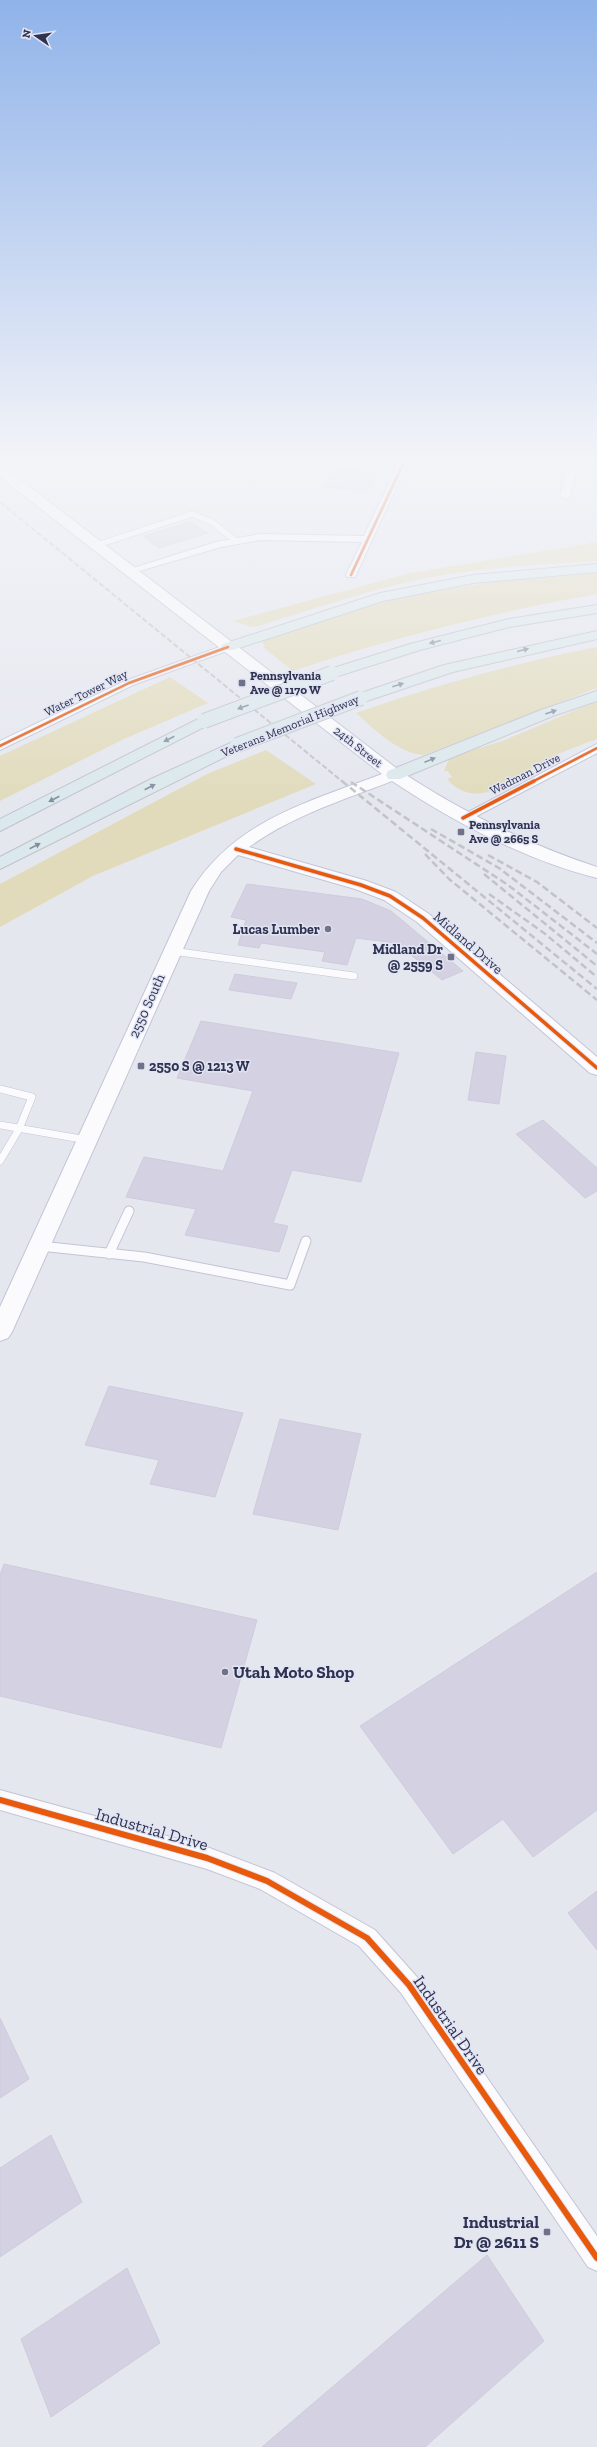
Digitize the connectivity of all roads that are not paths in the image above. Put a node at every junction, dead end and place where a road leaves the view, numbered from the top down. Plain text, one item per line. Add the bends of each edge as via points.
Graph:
1 (136, 576) edge
2 (505, 576) edge
3 (597, 609) edge
4 (597, 635) edge
5 (228, 647) junction
6 (597, 696) edge
7 (0, 746) edge
8 (597, 748) edge
9 (394, 775) junction
10 (463, 818) junction
11 (0, 826) edge
12 (236, 849) junction
13 (0, 864) edge
14 (597, 873) edge
15 (172, 951) junction
16 (354, 976) dead end
17 (597, 1068) edge
18 (0, 1088) edge
19 (0, 1125) edge
20 (19, 1129) junction
21 (87, 1140) junction
22 (0, 1161) edge
23 (129, 1211) dead end
24 (306, 1241) dead end
25 (39, 1246) junction
26 (109, 1254) junction
27 (5, 1311) edge
28 (0, 1332) edge
29 (0, 1800) edge
30 (597, 2258) edge

1 - 5 main road, 24th Street
2 - 5 highway via 473,579 380,597
3 -> 11 highway, bridge via 509,623 415,647 332,673 204,721
13 -> 4 highway, Veterans Memorial Highway, bridge via 237,745 449,668
5 - 7 street, Water Tower Way via 129,683
5 - 9 main road, 24th Street
9 -> 6 highway via 547,713
8 - 10 street, Wadman Drive
9 - 10 main road, 24th Street via 430,800
9 - 12 main road, 2550 South via 286,818 256,834
10 - 14 main road, 24th Street via 514,842
12 - 15 main road, 2550 South via 215,868 200,890
12 - 17 main road, Midland Drive via 361,885 390,896 423,918
15 - 16 lane
15 - 21 main road, 2550 South
18 - 20 lane via 32,1097
19 - 20 lane
20 - 21 lane
20 - 22 lane
21 - 25 main road, 2550 South
23 - 26 lane
24 - 26 lane via 290,1285 144,1257
25 - 26 lane
25 - 27 main road, 2550 South
27 - 28 main road, 2550 South
29 - 30 street, Industrial Drive via 192,1854 267,1881 367,1938 409,1985

